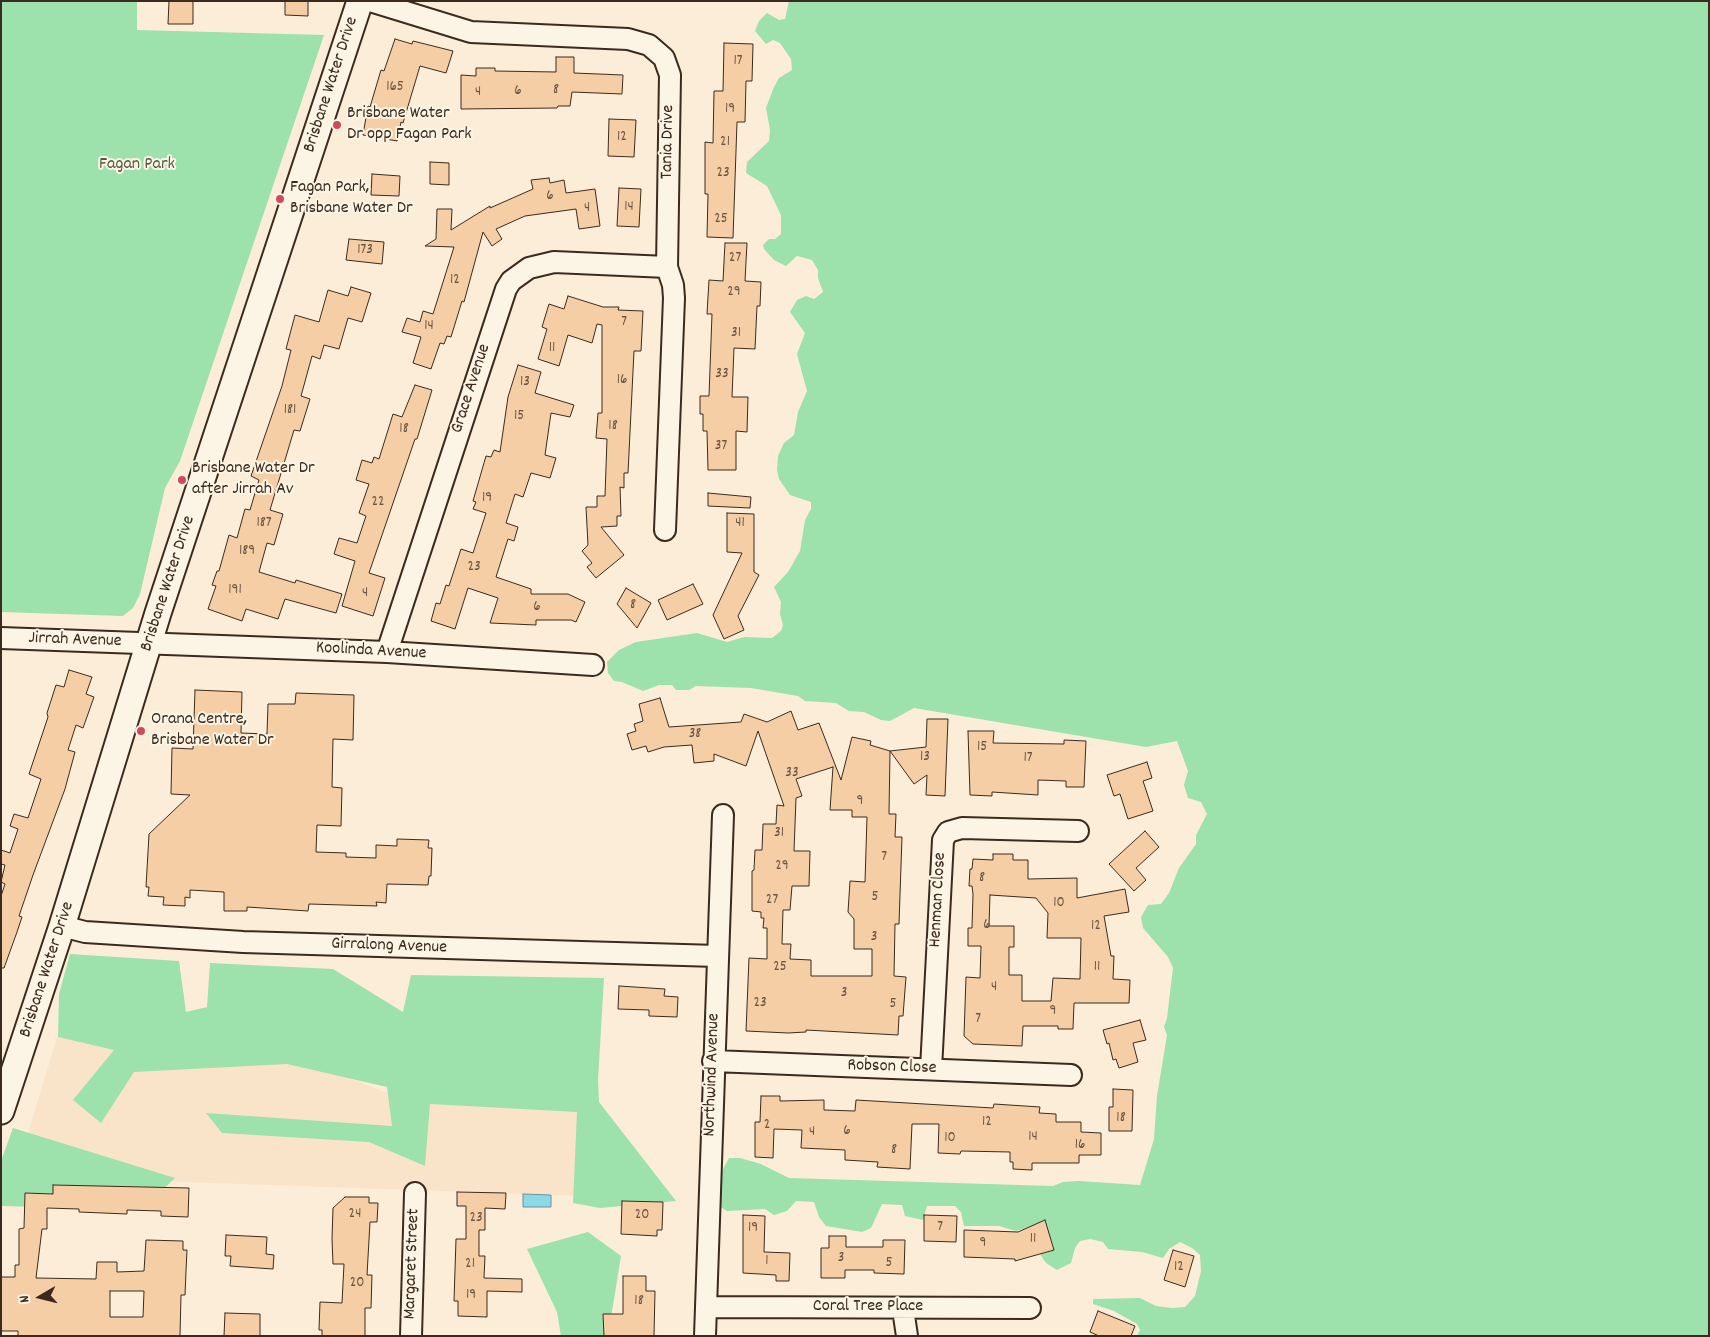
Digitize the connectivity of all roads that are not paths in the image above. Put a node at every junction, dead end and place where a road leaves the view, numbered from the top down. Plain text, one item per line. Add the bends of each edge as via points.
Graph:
1 (360, 1) edge
2 (370, 1) edge
3 (667, 267) junction
4 (665, 530) dead end
5 (1, 638) edge
6 (149, 643) junction
7 (387, 652) junction
8 (593, 665) dead end
9 (723, 815) dead end
10 (1078, 831) dead end
11 (62, 926) junction
12 (716, 956) junction
13 (713, 1061) junction
14 (931, 1069) junction
15 (1071, 1075) dead end
16 (1, 1111) edge
17 (416, 1193) dead end
18 (706, 1307) junction
19 (1030, 1308) dead end
20 (904, 1309) junction
21 (411, 1336) edge
22 (705, 1336) edge
23 (907, 1336) edge

1 - 6 main road, Brisbane Water Drive
2 - 3 street, Tania Drive via 471,32 628,39 648,45 664,58 670,75
3 - 4 street, Tania Drive via 674,298
3 - 7 street, Grace Avenue via 554,262 528,268 511,281
5 - 6 street, Jirrah Avenue
6 - 7 street, Koolinda Avenue
6 - 11 main road, Brisbane Water Drive
7 - 8 street, Koolinda Avenue
9 - 12 street, Northwind Avenue
10 - 14 street, Henman Close via 962,828 948,832 943,840
11 - 12 street, Girralong Avenue via 85,932 243,942
11 - 16 main road, Brisbane Water Drive
12 - 13 street, Northwind Avenue
13 - 14 street, Robson Close
13 - 18 street, Northwind Avenue
14 - 15 street, Robson Close
17 - 21 street, Margaret Street
18 - 20 street, Coral Tree Place
18 - 22 street, Northwind Avenue
19 - 20 street, Coral Tree Place
20 - 23 street

